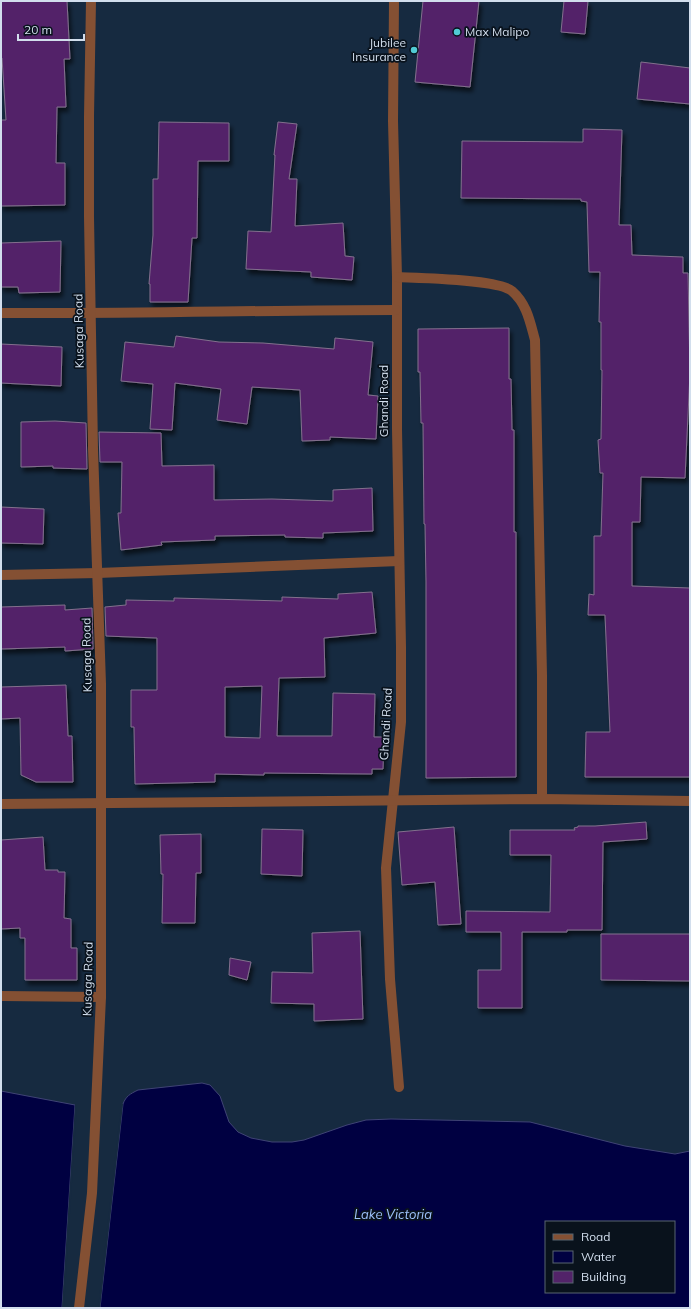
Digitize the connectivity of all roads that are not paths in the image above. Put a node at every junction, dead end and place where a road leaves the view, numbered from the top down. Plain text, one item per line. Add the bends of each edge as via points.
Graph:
1 (91, 1) edge
2 (394, 1) edge
3 (397, 277) junction
4 (396, 310) junction
5 (1, 313) edge
6 (92, 314) junction
7 (399, 561) junction
8 (98, 574) junction
9 (1, 575) edge
10 (542, 799) junction
11 (394, 800) junction
12 (690, 802) edge
13 (1, 804) edge
14 (101, 804) junction
15 (1, 996) edge
16 (101, 998) junction
17 (399, 1087) dead end
18 (79, 1308) edge

1 - 6 street, Kusaga Road via 89,202
2 - 3 street, Ghandi Road via 393,121
3 - 4 street, Ghandi Road
3 - 10 street via 490,283 511,290 526,308 535,340
4 - 6 street
4 - 7 street, Ghandi Road
5 - 6 street
6 - 8 street, Kusaga Road
7 - 8 street
7 - 11 street, Ghandi Road via 401,722
8 - 9 street
8 - 14 street, Kusaga Road
10 - 11 street
10 - 12 street
11 - 14 street
11 - 17 street, Ghandi Road via 387,876 390,979
13 - 14 street
14 - 16 street, Kusaga Road
15 - 16 street
16 - 18 street, Kusaga Road via 92,1193

